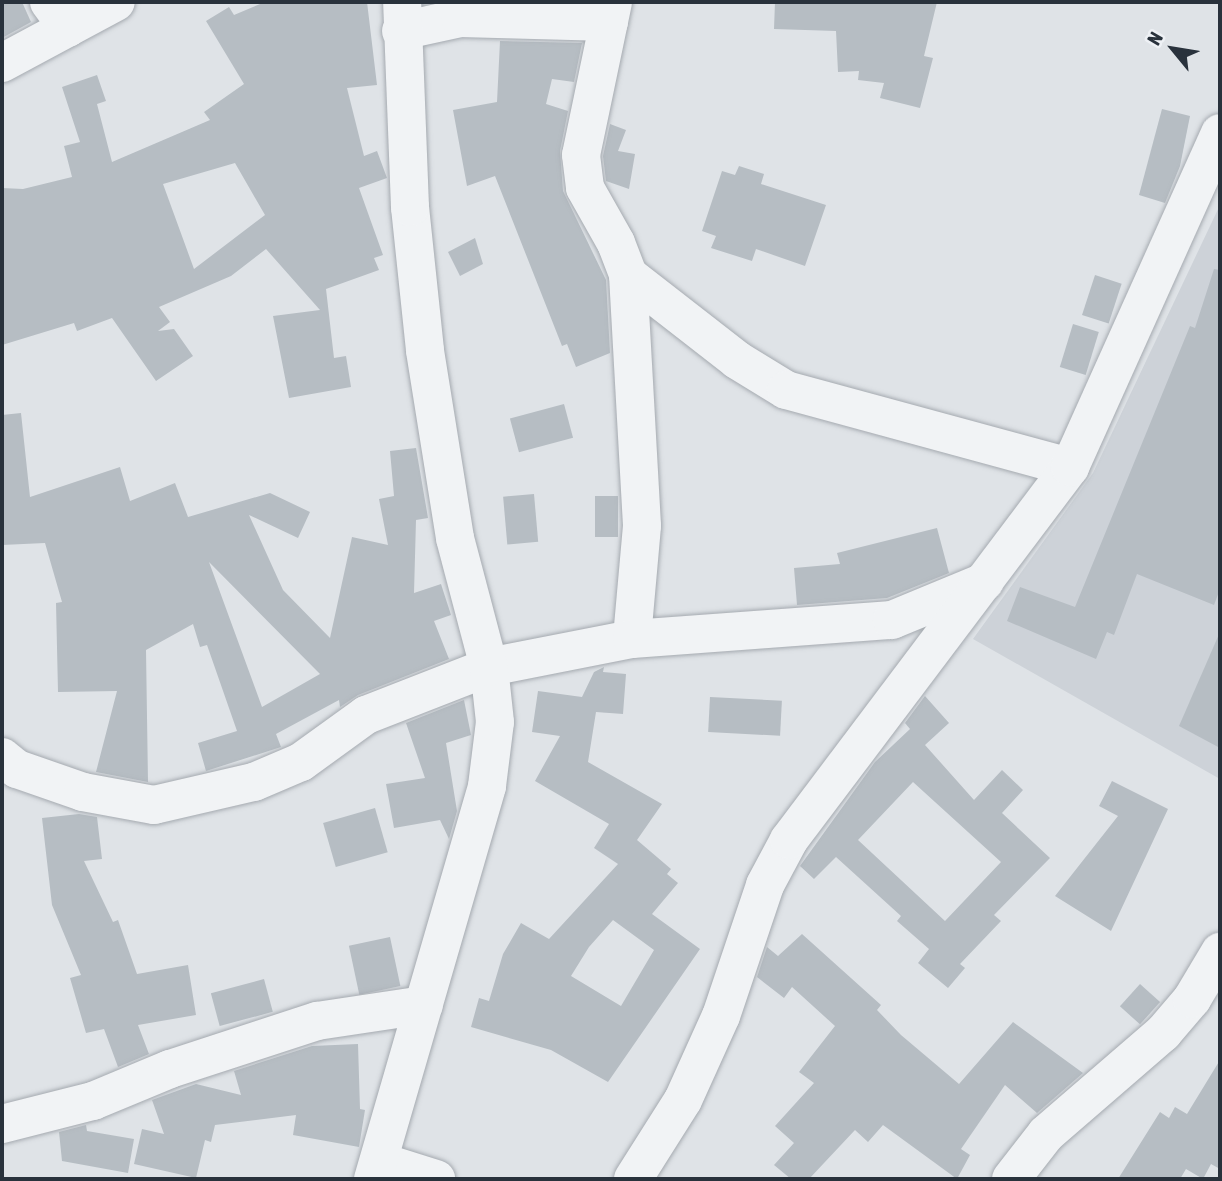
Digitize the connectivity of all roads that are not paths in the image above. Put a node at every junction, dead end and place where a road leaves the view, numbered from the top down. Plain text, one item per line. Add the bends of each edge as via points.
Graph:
1 (116, 2) edge
2 (610, 12) edge
3 (58, 15) edge
4 (401, 16) edge
5 (2, 63) edge
6 (1220, 133) edge
7 (628, 275) junction
8 (1069, 467) junction
9 (987, 581) junction
10 (632, 639) junction
11 (489, 667) junction
12 (2, 757) edge
13 (1220, 952) edge
14 (424, 1005) junction
15 (2, 1125) edge
16 (376, 1170) edge
17 (436, 1179) edge
18 (633, 1179) edge
19 (1011, 1179) edge

1 - 3 street
2 - 4 street via 460,19
2 - 7 street via 581,155 585,188
3 - 5 street
4 - 11 street via 410,207 427,363 455,538
6 - 8 street
7 - 8 street via 737,360 786,390
7 - 10 street via 642,526
8 - 9 street
9 - 10 street via 892,620
9 - 18 street via 789,840 765,885 721,1016 683,1100
10 - 11 street
11 - 12 street via 366,715 302,762 254,782 153,805 83,792 17,769
11 - 14 street via 495,722 487,786
13 - 19 street via 1192,999 1163,1033 1046,1134
14 - 15 street via 317,1021 170,1069 93,1101
14 - 16 street
16 - 17 street

